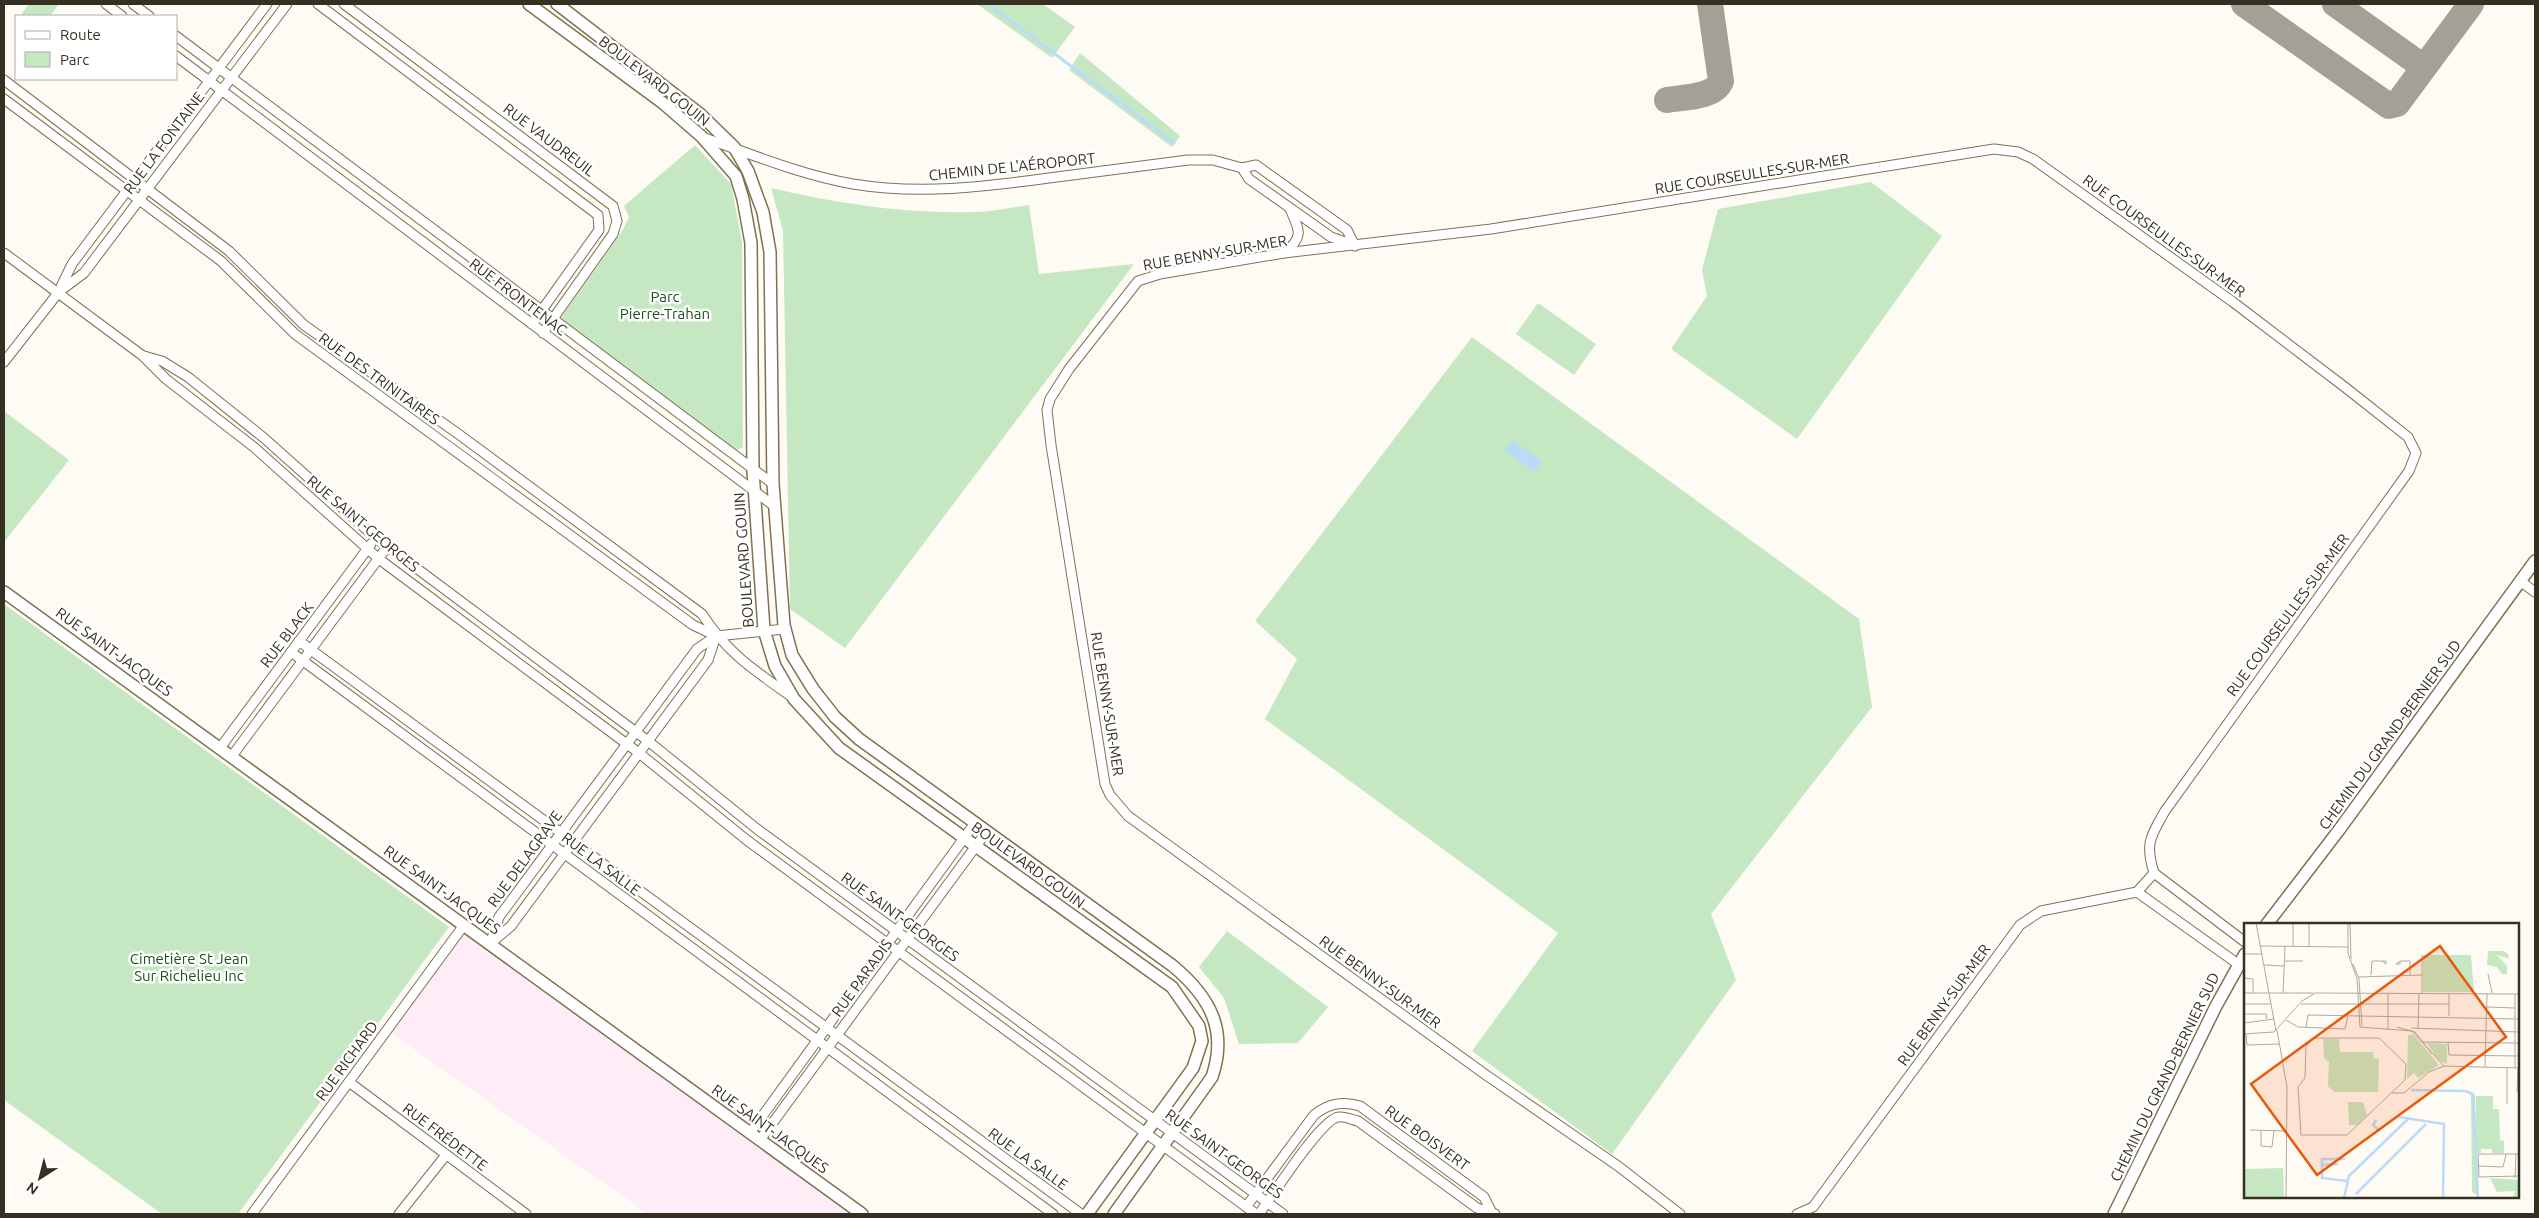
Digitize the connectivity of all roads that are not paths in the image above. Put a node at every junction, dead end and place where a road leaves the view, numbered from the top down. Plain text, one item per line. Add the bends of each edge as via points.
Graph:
1 (106, 4) edge
2 (133, 4) edge
3 (267, 4) edge
4 (286, 4) edge
5 (318, 4) edge
6 (344, 4) edge
7 (557, 4) edge
8 (537, 6) edge
9 (122, 15) edge
10 (125, 15) edge
11 (149, 15) edge
12 (584, 25) junction
13 (382, 32) junction
14 (178, 37) edge
15 (573, 37) junction
16 (372, 45) junction
17 (178, 57) edge
18 (219, 68) junction
19 (231, 78) junction
20 (4, 80) edge
21 (210, 81) junction
22 (222, 90) junction
23 (460, 90) junction
24 (672, 91) junction
25 (25, 96) junction
26 (4, 99) edge
27 (450, 103) junction
28 (663, 103) junction
29 (16, 108) junction
30 (53, 118) junction
31 (45, 129) junction
32 (701, 136) junction
33 (734, 148) junction
34 (1242, 168) junction
35 (135, 180) junction
36 (1289, 188) junction
37 (147, 189) junction
38 (379, 189) junction
39 (127, 191) junction
40 (139, 200) junction
41 (1280, 200) junction
42 (369, 202) junction
43 (1289, 207) junction
44 (616, 216) junction
45 (599, 219) junction
46 (1355, 246) junction
47 (229, 251) junction
48 (4, 253) edge
49 (1284, 254) junction
50 (221, 262) junction
51 (58, 293) junction
52 (542, 312) junction
53 (551, 319) junction
54 (532, 324) junction
55 (304, 325) junction
56 (542, 332) junction
57 (295, 334) junction
58 (144, 356) junction
59 (4, 362) edge
60 (660, 401) junction
61 (650, 413) junction
62 (457, 433) junction
63 (264, 438) junction
64 (448, 445) junction
65 (255, 448) junction
66 (753, 471) junction
67 (773, 484) junction
68 (754, 492) junction
69 (774, 506) junction
70 (590, 531) junction
71 (376, 538) junction
72 (582, 543) junction
73 (387, 547) junction
74 (368, 549) junction
75 (378, 559) junction
76 (2535, 561) edge
77 (2520, 581) junction
78 (4, 592) edge
79 (2535, 592) edge
80 (785, 629) junction
81 (764, 630) junction
82 (716, 636) junction
83 (299, 641) junction
84 (513, 643) junction
85 (311, 650) junction
86 (291, 652) junction
87 (505, 653) junction
88 (303, 661) junction
89 (365, 689) junction
90 (794, 699) junction
91 (357, 701) junction
92 (636, 732) junction
93 (859, 739) junction
94 (434, 740) junction
95 (648, 741) junction
96 (627, 744) junction
97 (220, 748) junction
98 (425, 751) junction
99 (639, 753) junction
100 (848, 754) junction
101 (232, 756) junction
102 (975, 823) junction
103 (757, 829) junction
104 (987, 831) junction
105 (561, 834) junction
106 (964, 838) junction
107 (748, 841) junction
108 (574, 842) junction
109 (553, 845) junction
110 (976, 846) junction
111 (565, 854) junction
112 (2154, 873) junction
113 (2137, 892) junction
114 (2268, 923) edge
115 (464, 925) junction
116 (896, 932) junction
117 (698, 934) junction
118 (907, 940) junction
119 (2244, 941) edge
120 (888, 942) junction
121 (490, 944) junction
122 (689, 946) junction
123 (899, 951) junction
124 (2244, 955) edge
125 (1159, 956) junction
126 (2238, 964) junction
127 (1149, 970) junction
128 (1206, 1003) junction
129 (1192, 1013) junction
130 (1027, 1027) junction
131 (826, 1028) junction
132 (837, 1035) junction
133 (1019, 1039) junction
134 (817, 1040) junction
135 (828, 1048) junction
136 (349, 1082) junction
137 (1335, 1104) junction
138 (1339, 1117) junction
139 (1155, 1120) junction
140 (960, 1126) junction
141 (750, 1133) junction
142 (1146, 1133) junction
143 (1172, 1133) junction
144 (950, 1139) junction
145 (760, 1140) junction
146 (1163, 1145) junction
147 (446, 1155) junction
148 (1256, 1194) junction
149 (1268, 1203) junction
150 (1246, 1207) junction
151 (1494, 1213) edge
152 (252, 1214) edge
153 (398, 1214) edge
154 (526, 1214) edge
155 (862, 1214) edge
156 (1053, 1214) edge
157 (1081, 1214) edge
158 (1086, 1214) edge
159 (1114, 1214) edge
160 (1258, 1214) edge
161 (1283, 1214) edge
162 (1680, 1214) edge
163 (1797, 1214) edge
164 (2114, 1214) edge

1 - 9 street
2 - 10 street
2 - 11 street
3 - 18 street, RUE LA FONTAINE
4 - 19 street, RUE LA FONTAINE
5 - 16 street, RUE VAUDREUIL
6 - 13 street, RUE VAUDREUIL
7 - 12 street, BOULEVARD GOUIN
8 - 15 street, BOULEVARD GOUIN
12 - 15 street
12 - 24 street, BOULEVARD GOUIN
13 - 16 street
13 - 23 street, RUE VAUDREUIL
14 - 18 street, RUE FRONTENAC
15 - 28 street, BOULEVARD GOUIN
16 - 27 street, RUE VAUDREUIL
17 - 21 street, RUE FRONTENAC
18 - 19 street, RUE FRONTENAC
18 - 21 street, RUE LA FONTAINE
19 - 22 street, RUE LA FONTAINE
19 - 38 street, RUE FRONTENAC
20 - 25 street, RUE DES TRINITAIRES
21 - 22 street, RUE FRONTENAC
21 - 35 street, RUE LA FONTAINE
22 - 37 street, RUE LA FONTAINE
22 - 42 street, RUE FRONTENAC
23 - 27 street
23 - 44 street, RUE VAUDREUIL via 614,206
24 - 28 street
24 - 33 street, BOULEVARD GOUIN
25 - 29 street
25 - 30 street, RUE DES TRINITAIRES
26 - 29 street, RUE DES TRINITAIRES
27 - 45 street, RUE VAUDREUIL via 592,209
28 - 32 street, BOULEVARD GOUIN
29 - 31 street, RUE DES TRINITAIRES
30 - 31 street
30 - 35 street, RUE DES TRINITAIRES
31 - 39 street, RUE DES TRINITAIRES
32 - 33 street, CHEMIN DE L'AÉROPORT
32 - 66 street, BOULEVARD GOUIN via 736,176 744,199 751,243
33 - 34 street, CHEMIN DE L'AÉROPORT via 853,184 902,190 997,185 1188,160 1213,160
33 - 67 street, BOULEVARD GOUIN via 748,171 763,212 770,252
34 - 36 street, CHEMIN DE L'AÉROPORT via 1256,165
34 - 41 street via 1249,178
35 - 37 street, RUE DES TRINITAIRES
35 - 39 street, RUE LA FONTAINE
36 - 41 street
36 - 46 street, CHEMIN DE L'AÉROPORT via 1347,230
37 - 40 street, RUE LA FONTAINE
37 - 47 street, RUE DES TRINITAIRES
38 - 42 street
38 - 52 street, RUE FRONTENAC
39 - 40 street, RUE DES TRINITAIRES
39 - 51 street, RUE LA FONTAINE via 72,264
40 - 50 street, RUE DES TRINITAIRES
40 - 51 street, RUE LA FONTAINE via 84,273
41 - 43 street
42 - 54 street, RUE FRONTENAC
43 - 46 street via 1331,237
43 - 49 street via 1299,237
44 - 45 street
44 - 53 street via 613,234
45 - 52 street via 599,230
46 - 49 street, RUE BENNY-SUR-MER
46 - 112 street, RUE COURSEULLES-SUR-MER via 1500,227 1994,150 2018,152 2033,159 2233,302 2401,430 2408,436 2416,453 2409,471 2165,811 2150,837 2148,852
47 - 50 street
47 - 55 street, RUE DES TRINITAIRES
48 - 51 street, RUE SAINT-GEORGES
49 - 162 street, RUE BENNY-SUR-MER via 1160,274 1138,281 1069,369 1050,399 1047,410 1051,445 1110,796 1128,816 1486,1075 1618,1166
50 - 57 street, RUE DES TRINITAIRES
51 - 58 street, RUE SAINT-GEORGES
51 - 59 street, RUE LA FONTAINE
52 - 53 street, RUE FRONTENAC
52 - 54 street
53 - 56 street
53 - 60 street, RUE FRONTENAC
54 - 56 street, RUE FRONTENAC
55 - 57 street, RUE DES TRINITAIRES
55 - 62 street, RUE DES TRINITAIRES
56 - 61 street, RUE FRONTENAC
57 - 64 street, RUE DES TRINITAIRES
58 - 63 street, RUE SAINT-GEORGES via 162,361 188,377
58 - 65 street, RUE SAINT-GEORGES via 166,379
60 - 61 street
60 - 66 street, RUE FRONTENAC
61 - 68 street, RUE FRONTENAC
62 - 64 street
62 - 70 street, RUE DES TRINITAIRES
63 - 65 street
63 - 71 street, RUE SAINT-GEORGES
64 - 72 street, RUE DES TRINITAIRES
65 - 74 street, RUE SAINT-GEORGES
66 - 67 street, RUE FRONTENAC
66 - 68 street, BOULEVARD GOUIN
67 - 69 street, BOULEVARD GOUIN
68 - 69 street, RUE FRONTENAC
68 - 81 street, BOULEVARD GOUIN
69 - 80 street, BOULEVARD GOUIN
70 - 72 street
70 - 82 street, RUE DES TRINITAIRES via 702,614
71 - 73 street, RUE SAINT-GEORGES
71 - 74 street, RUE BLACK
72 - 82 street, RUE DES TRINITAIRES via 693,626
73 - 75 street, RUE BLACK
73 - 84 street, RUE SAINT-GEORGES
74 - 75 street, RUE SAINT-GEORGES
74 - 83 street, RUE BLACK
75 - 85 street, RUE BLACK
75 - 87 street, RUE SAINT-GEORGES
76 - 77 street, CHEMIN DU GRAND-BERNIER SUD
77 - 79 street
77 - 114 street, CHEMIN DU GRAND-BERNIER SUD
78 - 97 street, RUE SAINT-JACQUES
80 - 81 street, RUE DELAGRAVE
80 - 93 street, BOULEVARD GOUIN via 792,655 813,689 835,717
81 - 82 street, RUE DELAGRAVE
81 - 90 street, BOULEVARD GOUIN via 775,666
82 - 90 street, RUE DES TRINITAIRES via 735,656
82 - 92 street, RUE DELAGRAVE via 697,649
82 - 95 street, RUE DELAGRAVE via 708,660
83 - 85 street, RUE LA SALLE
83 - 86 street, RUE BLACK
84 - 87 street
84 - 92 street, RUE SAINT-GEORGES
85 - 88 street, RUE BLACK
85 - 89 street, RUE LA SALLE
86 - 88 street, RUE LA SALLE
86 - 97 street, RUE BLACK
87 - 96 street, RUE SAINT-GEORGES
88 - 91 street, RUE LA SALLE
88 - 101 street, RUE BLACK
89 - 91 street
89 - 94 street, RUE LA SALLE
90 - 100 street, BOULEVARD GOUIN
91 - 98 street, RUE LA SALLE
92 - 95 street, RUE SAINT-GEORGES
92 - 96 street, RUE DELAGRAVE
93 - 100 street
93 - 102 street, BOULEVARD GOUIN
94 - 98 street
94 - 105 street, RUE LA SALLE
95 - 99 street, RUE DELAGRAVE
95 - 103 street, RUE SAINT-GEORGES
96 - 99 street, RUE SAINT-GEORGES
96 - 105 street, RUE DELAGRAVE
97 - 101 street, RUE SAINT-JACQUES
98 - 109 street, RUE LA SALLE
99 - 107 street, RUE SAINT-GEORGES
99 - 108 street, RUE DELAGRAVE
100 - 106 street, BOULEVARD GOUIN
101 - 115 street, RUE SAINT-JACQUES
102 - 104 street, BOULEVARD GOUIN
102 - 106 street, RUE PARADIS
103 - 107 street
103 - 116 street, RUE SAINT-GEORGES
104 - 110 street, RUE PARADIS
104 - 125 street, BOULEVARD GOUIN
105 - 108 street, RUE LA SALLE
105 - 109 street, RUE DELAGRAVE
106 - 110 street, BOULEVARD GOUIN
106 - 116 street, RUE PARADIS
107 - 120 street, RUE SAINT-GEORGES
108 - 111 street, RUE DELAGRAVE
108 - 117 street, RUE LA SALLE
109 - 111 street, RUE LA SALLE
109 - 121 street, RUE DELAGRAVE via 500,917
110 - 118 street, RUE PARADIS
110 - 127 street, BOULEVARD GOUIN
111 - 121 street, RUE DELAGRAVE via 512,926
111 - 122 street, RUE LA SALLE
112 - 113 street
112 - 119 street
113 - 126 street
113 - 163 street, RUE BENNY-SUR-MER via 2041,911 2020,925 1813,1207
115 - 121 street, RUE SAINT-JACQUES
115 - 136 street, RUE RICHARD
116 - 118 street, RUE SAINT-GEORGES
116 - 120 street, RUE PARADIS
117 - 122 street
117 - 131 street, RUE LA SALLE
118 - 123 street, RUE PARADIS
118 - 130 street, RUE SAINT-GEORGES
120 - 123 street, RUE SAINT-GEORGES
120 - 131 street, RUE PARADIS
121 - 141 street, RUE SAINT-JACQUES
122 - 134 street, RUE LA SALLE
123 - 132 street, RUE PARADIS
123 - 133 street, RUE SAINT-GEORGES
124 - 126 street, CHEMIN DU GRAND-BERNIER SUD
125 - 127 street
125 - 128 street, BOULEVARD GOUIN via 1188,979
126 - 164 street, CHEMIN DU GRAND-BERNIER SUD
127 - 129 street, BOULEVARD GOUIN via 1172,987
128 - 129 street
128 - 143 street, BOULEVARD GOUIN via 1216,1026 1219,1057 1212,1077
129 - 139 street, BOULEVARD GOUIN via 1202,1041 1193,1068
130 - 133 street
130 - 139 street, RUE SAINT-GEORGES
131 - 132 street, RUE LA SALLE
131 - 134 street, RUE PARADIS
132 - 135 street, RUE PARADIS
132 - 140 street, RUE LA SALLE
133 - 142 street, RUE SAINT-GEORGES
134 - 135 street, RUE LA SALLE
134 - 141 street, RUE PARADIS
135 - 144 street, RUE LA SALLE
135 - 145 street, RUE PARADIS
136 - 147 street, RUE FRÉDETTE
136 - 152 street, RUE RICHARD
137 - 138 street
137 - 148 street via 1314,1115
137 - 151 street, RUE BOISVERT via 1347,1102 1360,1106 1484,1197
138 - 149 street via 1328,1121
138 - 151 street, RUE BOISVERT via 1358,1122 1477,1208
139 - 142 street, BOULEVARD GOUIN
139 - 143 street, RUE SAINT-GEORGES
140 - 144 street
140 - 157 street, RUE LA SALLE
141 - 145 street, RUE SAINT-JACQUES
142 - 146 street, RUE SAINT-GEORGES
142 - 158 street, BOULEVARD GOUIN
143 - 146 street, BOULEVARD GOUIN
143 - 148 street, RUE SAINT-GEORGES
144 - 156 street, RUE LA SALLE
145 - 155 street, RUE SAINT-JACQUES
146 - 150 street, RUE SAINT-GEORGES
146 - 159 street, BOULEVARD GOUIN
147 - 153 street
147 - 154 street, RUE FRÉDETTE
148 - 149 street, RUE SAINT-GEORGES
148 - 150 street
149 - 160 street
149 - 161 street, RUE SAINT-GEORGES
150 - 160 street, RUE SAINT-GEORGES

